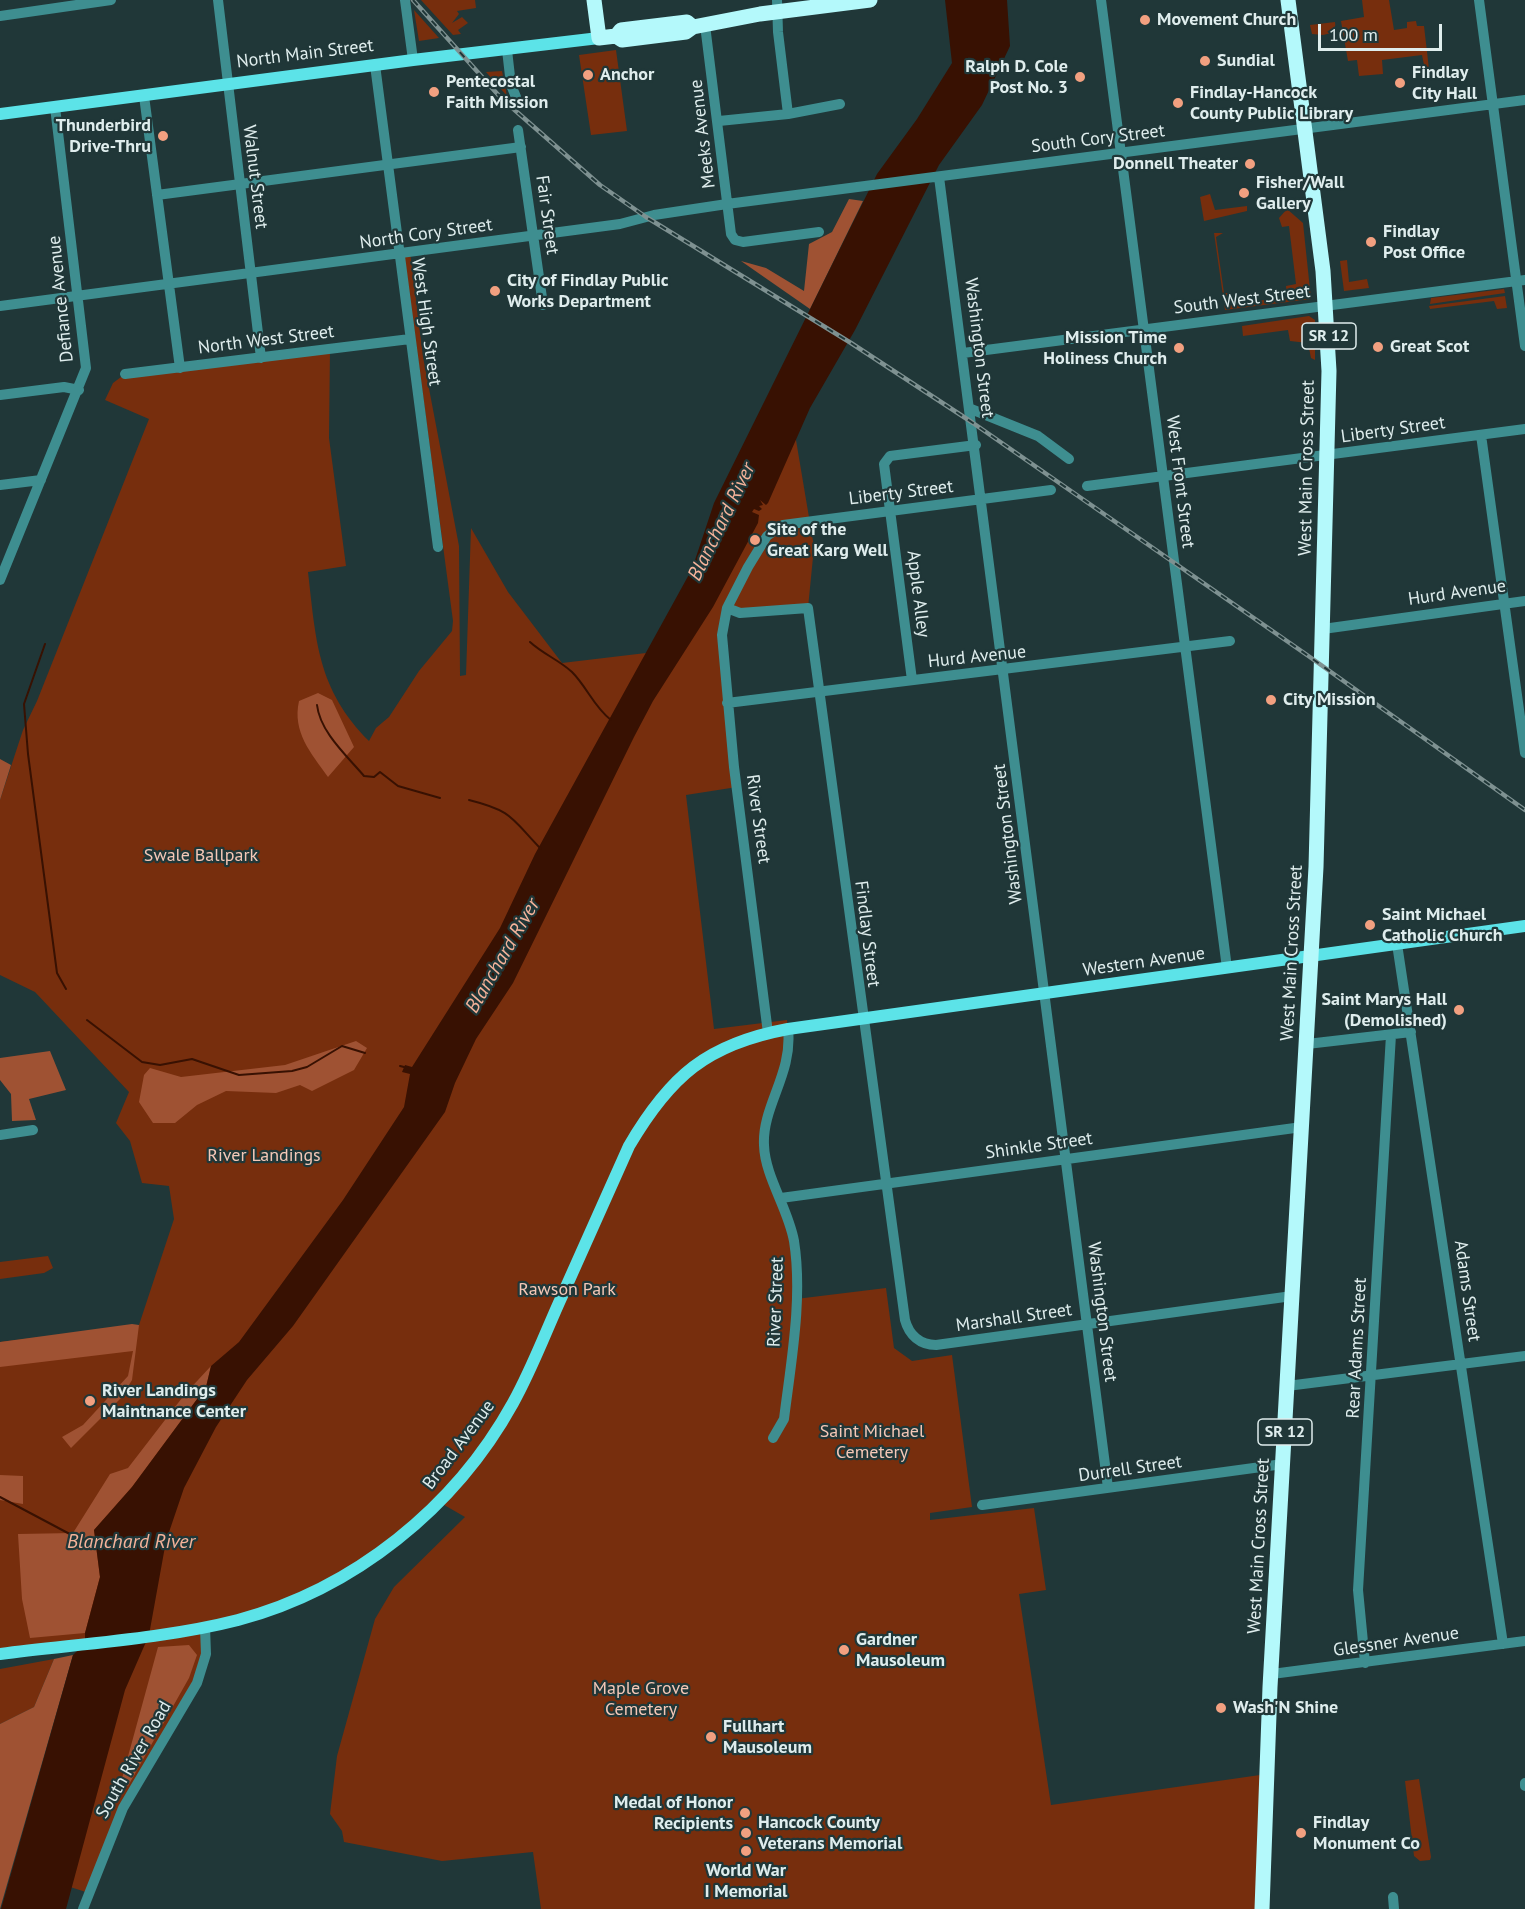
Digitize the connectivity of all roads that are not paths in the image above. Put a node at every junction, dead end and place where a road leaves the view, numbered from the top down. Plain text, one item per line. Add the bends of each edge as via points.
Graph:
1 (111, 0) edge
2 (218, 0) edge
3 (405, 0) edge
4 (594, 0) edge
5 (870, 0) edge
6 (1101, 0) edge
7 (1288, 0) edge
8 (1479, 0) edge
9 (778, 6) edge
10 (0, 16) edge
11 (699, 26) junction
12 (599, 38) junction
13 (507, 50) junction
14 (413, 60) junction
15 (375, 65) junction
16 (228, 84) junction
17 (144, 96) junction
18 (516, 97) dead end
19 (1525, 100) edge
20 (840, 104) dead end
21 (1492, 104) junction
22 (55, 107) junction
23 (0, 114) edge
24 (788, 114) junction
25 (719, 121) junction
26 (1305, 129) junction
27 (518, 130) dead end
28 (521, 147) junction
29 (1121, 153) junction
30 (388, 162) junction
31 (939, 177) junction
32 (240, 184) junction
33 (855, 188) joint
34 (157, 195) junction
35 (727, 204) junction
36 (819, 232) dead end
37 (534, 236) junction
38 (400, 254) junction
39 (250, 273) junction
40 (1521, 281) edge
41 (168, 284) junction
42 (77, 296) junction
43 (543, 305) dead end
44 (1327, 305) junction
45 (0, 306) edge
46 (1143, 329) junction
47 (410, 339) junction
48 (1525, 346) edge
49 (963, 353) junction
50 (261, 358) junction
51 (180, 368) junction
52 (125, 374) dead end
53 (79, 390) junction
54 (0, 395) edge
55 (971, 409) junction
56 (1525, 429) edge
57 (1481, 435) junction
58 (976, 445) junction
59 (1327, 455) junction
60 (1070, 459) dead end
61 (1163, 475) junction
62 (41, 480) junction
63 (0, 484) edge
64 (1087, 486) dead end
65 (1052, 489) dead end
66 (981, 498) junction
67 (890, 511) junction
68 (438, 547) dead end
69 (0, 580) edge
70 (1525, 601) edge
71 (1504, 604) junction
72 (727, 608) junction
73 (1323, 629) junction
74 (1230, 641) dead end
75 (1184, 648) junction
76 (1004, 671) junction
77 (912, 680) junction
78 (819, 692) junction
79 (727, 704) junction
80 (1525, 753) edge
81 (1525, 926) edge
82 (1397, 944) junction
83 (1312, 956) junction
84 (1227, 968) junction
85 (1044, 993) junction
86 (862, 1018) junction
87 (788, 1029) junction
88 (1411, 1032) junction
89 (768, 1033) junction
90 (1391, 1035) junction
91 (1307, 1044) junction
92 (1302, 1127) junction
93 (33, 1130) dead end
94 (0, 1134) edge
95 (1066, 1159) junction
96 (884, 1183) junction
97 (781, 1198) junction
98 (1292, 1296) junction
99 (1086, 1324) junction
100 (919, 1341) joint
101 (1525, 1356) edge
102 (1461, 1365) junction
103 (1372, 1377) junction
104 (1287, 1386) junction
105 (773, 1438) dead end
106 (1283, 1464) junction
107 (1108, 1488) junction
108 (982, 1505) dead end
109 (205, 1627) junction
110 (1525, 1641) edge
111 (1503, 1644) junction
112 (0, 1654) edge
113 (1365, 1663) junction
114 (1272, 1674) junction
115 (83, 1909) edge
116 (1262, 1909) edge

1 - 10 street
2 - 16 street, Walnut Street
3 - 14 street
4 - 12 highway
5 - 9 highway, North Main Street
6 - 29 street, West Front Street
7 - 26 highway, West Main Cross Street / SR 12
8 - 21 street
9 - 11 highway, North Main Street
9 - 24 street
11 - 12 highway, North Main Street via 665,36
11 - 25 street, Meeks Avenue
12 - 13 main road, North Main Street
13 - 14 main road, North Main Street
13 - 18 street
14 - 15 main road, North Main Street
15 - 16 main road, North Main Street
15 - 30 street, West High Street
16 - 17 main road, North Main Street
16 - 32 street, Walnut Street
17 - 22 main road, North Main Street
17 - 34 street
19 - 21 street, South Cory Street
20 - 24 street
21 - 26 street, South Cory Street
21 - 40 street
22 - 23 main road, North Main Street
22 - 42 street, Defiance Avenue
24 - 25 street
25 - 35 street, Meeks Avenue
26 - 29 street, South Cory Street
26 - 44 highway, West Main Cross Street / SR 12
27 - 28 street, Fair Street
28 - 30 street
28 - 37 street, Fair Street
29 - 31 street, South Cory Street
29 - 46 street, West Front Street
30 - 32 street
30 - 38 street, West High Street
31 - 33 street, South Cory Street
31 - 49 street, Washington Street
32 - 34 street
32 - 39 street, Walnut Street
33 - 35 street, North Cory Street
34 - 41 street
35 - 36 street, Meeks Avenue via 734,238 743,242
35 - 37 street, North Cory Street
37 - 38 street, North Cory Street
37 - 43 street, Fair Street
38 - 39 street, North Cory Street
38 - 47 street, West High Street
39 - 41 street, North Cory Street
39 - 50 street, Walnut Street
40 - 44 street, South West Street
40 - 48 street
41 - 42 street, North Cory Street
41 - 51 street
42 - 45 street, North Cory Street
42 - 53 street, Defiance Avenue via 86,368
44 - 46 street, South West Street
44 - 59 highway, West Main Cross Street / SR 12
46 - 49 street, South West Street
46 - 61 street, West Front Street
47 - 50 street, North West Street
47 - 68 street, West High Street
49 - 55 street, Washington Street
50 - 51 street, North West Street
51 - 52 street, North West Street
53 - 54 street via 64,387
53 - 62 street, Defiance Avenue
55 - 58 street, Washington Street
55 - 60 street via 1038,436
56 - 57 street, Liberty Street
57 - 59 street, Liberty Street
57 - 71 street
58 - 66 street, Washington Street
58 - 67 street, Apple Alley via 890,456 885,464
59 - 61 street, Liberty Street
59 - 73 highway, West Main Cross Street / SR 12
61 - 64 street, Liberty Street
61 - 75 street, West Front Street
62 - 63 street
62 - 69 street, Defiance Avenue
65 - 66 street, Liberty Street
66 - 67 street, Liberty Street
66 - 76 street, Washington Street
67 - 72 street, Liberty Street via 777,528 763,542
67 - 77 street, Apple Alley
70 - 71 street, Hurd Avenue
71 - 73 street, Hurd Avenue
71 - 80 street
72 - 78 street, Findlay Street via 740,613 808,608
72 - 79 street, River Street via 722,635
73 - 83 highway, West Main Cross Street / SR 12
74 - 75 street, Hurd Avenue
75 - 76 street, Hurd Avenue
75 - 84 street, West Front Street
76 - 77 street, Hurd Avenue
76 - 85 street, Washington Street
77 - 78 street, Hurd Avenue
78 - 79 street, Hurd Avenue
78 - 86 street, Findlay Street
79 - 89 street, River Street
81 - 82 main road, Western Avenue
82 - 83 main road, Western Avenue
82 - 88 street, Adams Street
83 - 84 main road, Western Avenue
83 - 91 highway, West Main Cross Street / SR 12
84 - 85 main road, Western Avenue
85 - 86 main road, Western Avenue
85 - 95 street, Washington Street
86 - 87 main road, Western Avenue
86 - 96 street, Findlay Street
87 - 89 main road, Western Avenue
87 - 97 street, River Street via 790,1051 764,1141
88 - 90 street
88 - 102 street, Adams Street
89 - 109 main road, Broad Avenue via 707,1058 671,1085 651,1108 629,1146 512,1404 487,1443 439,1502 388,1547 324,1587 261,1613
90 - 91 street
90 - 103 street, Rear Adams Street
91 - 92 highway, West Main Cross Street / SR 12
92 - 95 street, Shinkle Street
92 - 98 highway, West Main Cross Street / SR 12
93 - 94 street
95 - 96 street, Shinkle Street
95 - 99 street, Washington Street
96 - 97 street, Shinkle Street
96 - 100 street, Findlay Street via 904,1320
97 - 105 street, River Street via 794,1245 796,1299 784,1419
98 - 99 street, Marshall Street
98 - 104 highway, West Main Cross Street / SR 12
99 - 100 street, Marshall Street via 936,1345
99 - 107 street, Washington Street
101 - 102 street
102 - 103 street
102 - 111 street, Adams Street
103 - 104 street
103 - 113 street, Rear Adams Street via 1358,1590
104 - 106 highway, West Main Cross Street / SR 12
106 - 107 street, Durrell Street
106 - 114 highway, West Main Cross Street / SR 12
107 - 108 street, Durrell Street
109 - 112 main road, Broad Avenue
109 - 115 street, South River Road via 206,1653 197,1683 123,1808
110 - 111 street, Glessner Avenue
111 - 113 street, Glessner Avenue
113 - 114 street, Glessner Avenue
114 - 116 highway, West Main Cross Street / SR 12

